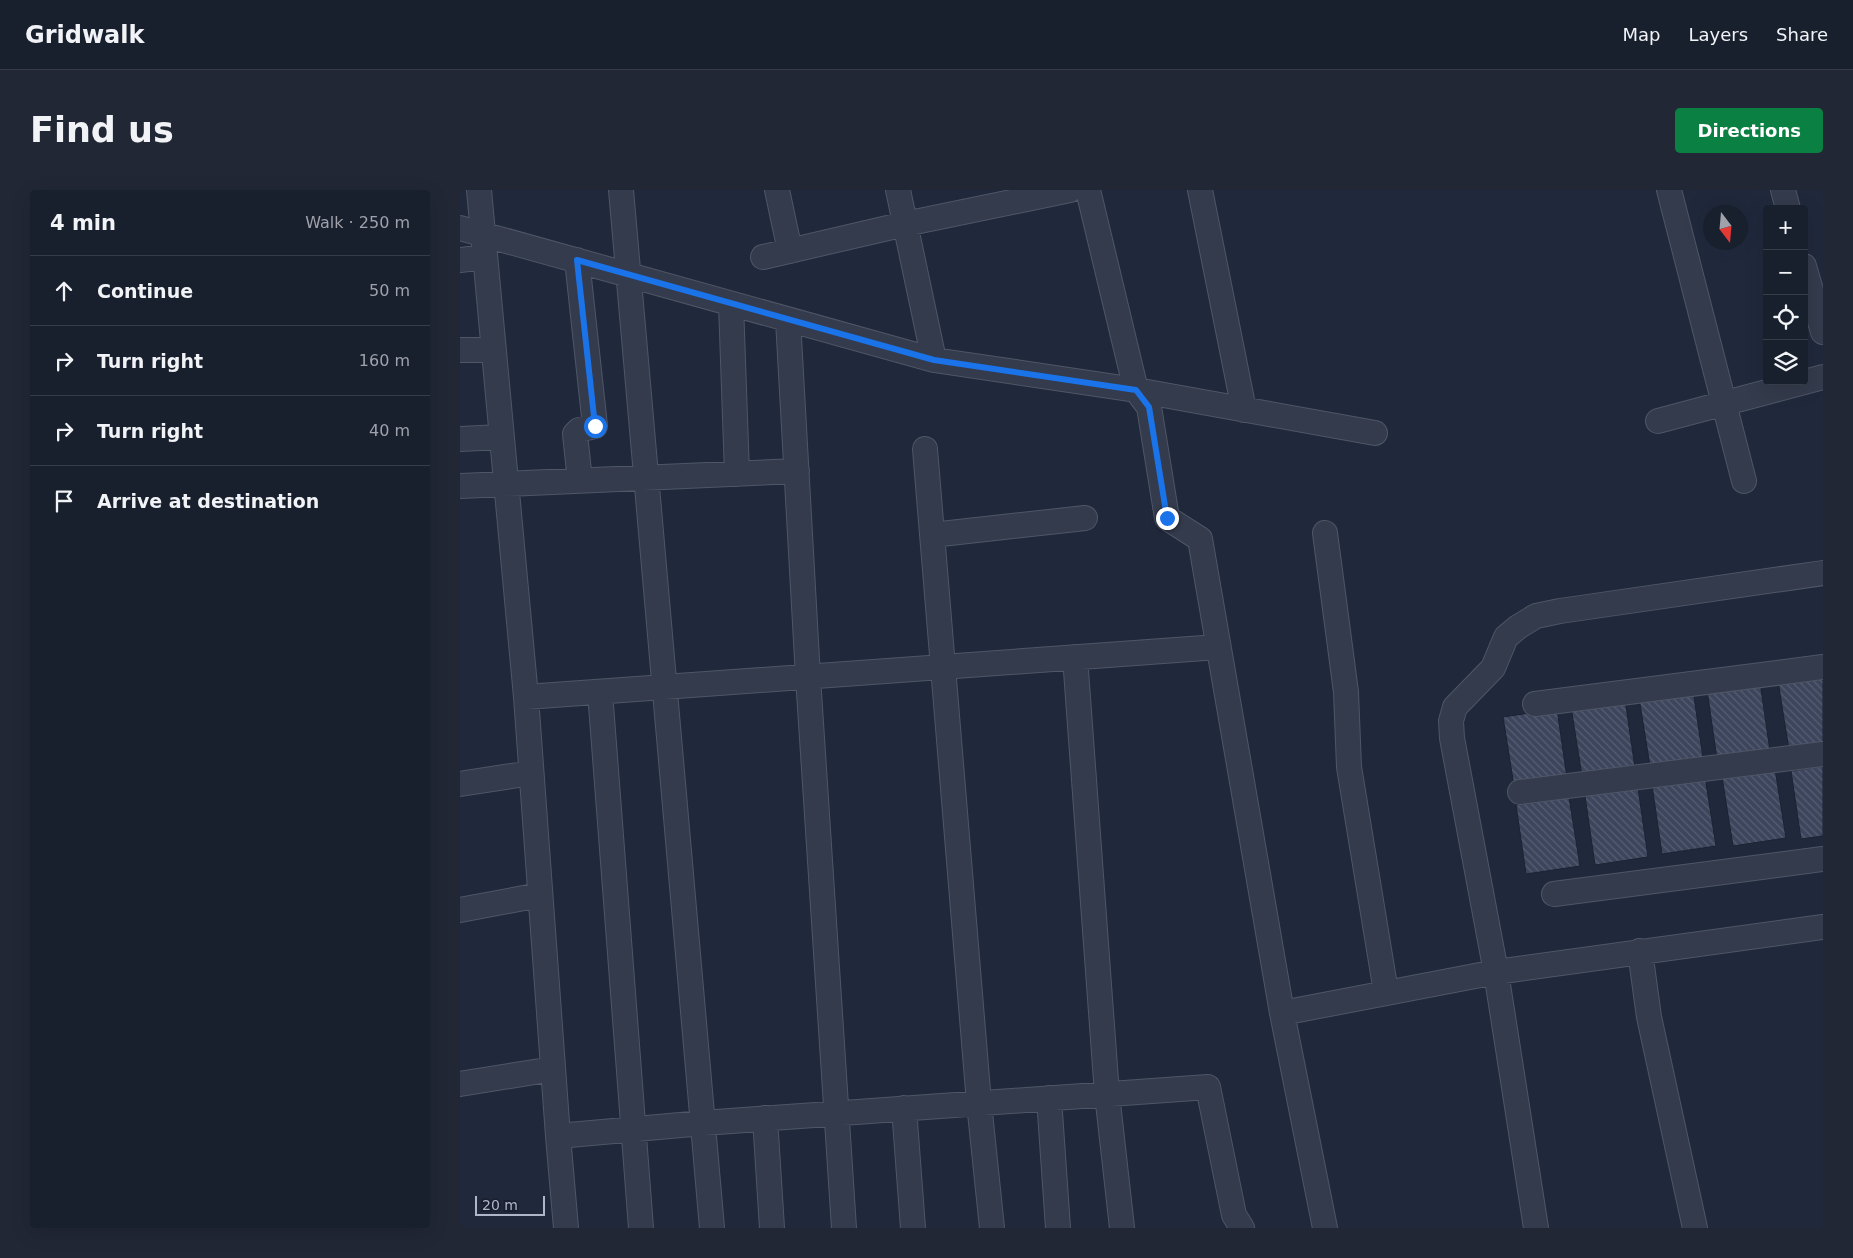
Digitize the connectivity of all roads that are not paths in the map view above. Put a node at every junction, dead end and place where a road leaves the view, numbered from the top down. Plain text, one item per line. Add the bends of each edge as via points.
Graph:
1 (479, 190) edge
2 (622, 190) edge
3 (777, 190) edge
4 (898, 190) edge
5 (1070, 190) edge
6 (1088, 190) edge
7 (1200, 190) edge
8 (1669, 190) edge
9 (1783, 190) edge
10 (1787, 205) edge
11 (905, 224) junction
12 (460, 228) edge
13 (484, 246) junction
14 (790, 251) junction
15 (763, 257) dead end
16 (460, 260) edge
17 (577, 260) junction
18 (630, 276) junction
19 (1808, 280) edge
20 (731, 304) junction
21 (788, 320) junction
22 (1823, 332) edge
23 (460, 350) edge
24 (494, 350) junction
25 (934, 360) junction
26 (1823, 376) edge
27 (1136, 390) junction
28 (1725, 403) junction
29 (1244, 410) junction
30 (1658, 420) dead end
31 (1375, 433) dead end
32 (501, 436) junction
33 (460, 439) edge
34 (925, 449) dead end
35 (797, 471) junction
36 (737, 474) junction
37 (647, 479) junction
38 (580, 481) junction
39 (1744, 481) dead end
40 (506, 483) junction
41 (460, 486) edge
42 (1085, 518) dead end
43 (1325, 533) dead end
44 (932, 535) junction
45 (1823, 573) edge
46 (1218, 647) junction
47 (1075, 657) junction
48 (944, 667) junction
49 (1823, 667) edge
50 (808, 677) junction
51 (664, 687) junction
52 (600, 692) junction
53 (526, 697) junction
54 (1535, 704) dead end
55 (1823, 754) edge
56 (531, 773) junction
57 (460, 784) edge
58 (1520, 792) dead end
59 (1823, 859) edge
60 (1554, 894) dead end
61 (540, 895) junction
62 (460, 910) edge
63 (1823, 927) edge
64 (1640, 952) junction
65 (1496, 972) junction
66 (1386, 992) junction
67 (1282, 1013) junction
68 (553, 1069) junction
69 (460, 1084) edge
70 (1107, 1094) junction
71 (1049, 1098) junction
72 (979, 1103) junction
73 (904, 1108) junction
74 (837, 1113) junction
75 (765, 1118) junction
76 (703, 1123) junction
77 (633, 1129) junction
78 (558, 1136) junction
79 (566, 1228) edge
80 (641, 1228) edge
81 (712, 1228) edge
82 (772, 1228) edge
83 (844, 1228) edge
84 (913, 1228) edge
85 (992, 1228) edge
86 (1058, 1228) edge
87 (1122, 1228) edge
88 (1242, 1228) edge
89 (1325, 1228) edge
90 (1536, 1228) edge
91 (1695, 1228) edge

1 - 13 street
2 - 18 street
3 - 14 street
4 - 11 street
5 - 11 street
6 - 27 street
7 - 29 street
8 - 28 street
9 - 10 street
11 - 14 street
11 - 25 street
12 - 13 street
13 - 16 street
13 - 17 street
13 - 24 street
14 - 15 street
17 - 18 street
17 - 38 street via 595,426 575,434
18 - 20 street
18 - 37 street
19 - 22 street
20 - 21 street
20 - 36 street
21 - 25 street
21 - 35 street
23 - 24 street
24 - 32 street
25 - 27 street
26 - 28 street
27 - 29 street
27 - 46 street via 1149,407 1167,518 1200,539
28 - 30 street
28 - 39 street
29 - 31 street
32 - 33 street
32 - 40 street
34 - 44 street
35 - 36 street
35 - 50 street
36 - 37 street
37 - 38 street
37 - 51 street
38 - 40 street
40 - 41 street
40 - 53 street
42 - 44 street
43 - 66 street via 1346,692 1349,767
44 - 48 street
45 - 65 street via 1560,611 1536,616 1506,638 1493,668 1455,707 1451,721
46 - 47 street
46 - 67 street
47 - 48 street
47 - 70 street
48 - 50 street
48 - 72 street
49 - 54 street
50 - 51 street
50 - 74 street
51 - 52 street
51 - 76 street
52 - 53 street
52 - 77 street
53 - 56 street
55 - 58 street
56 - 57 street
56 - 61 street
59 - 60 street
61 - 62 street
61 - 68 street
63 - 64 street
64 - 65 street
64 - 91 street via 1649,1017
65 - 66 street
65 - 90 street
66 - 67 street
67 - 89 street
68 - 69 street
68 - 78 street
70 - 71 street
70 - 87 street
70 - 88 street via 1208,1087 1234,1215
71 - 72 street
71 - 86 street
72 - 73 street
72 - 85 street
73 - 74 street
73 - 84 street
74 - 75 street
74 - 83 street
75 - 76 street
75 - 82 street
76 - 77 street
76 - 81 street
77 - 78 street
77 - 80 street
78 - 79 street

